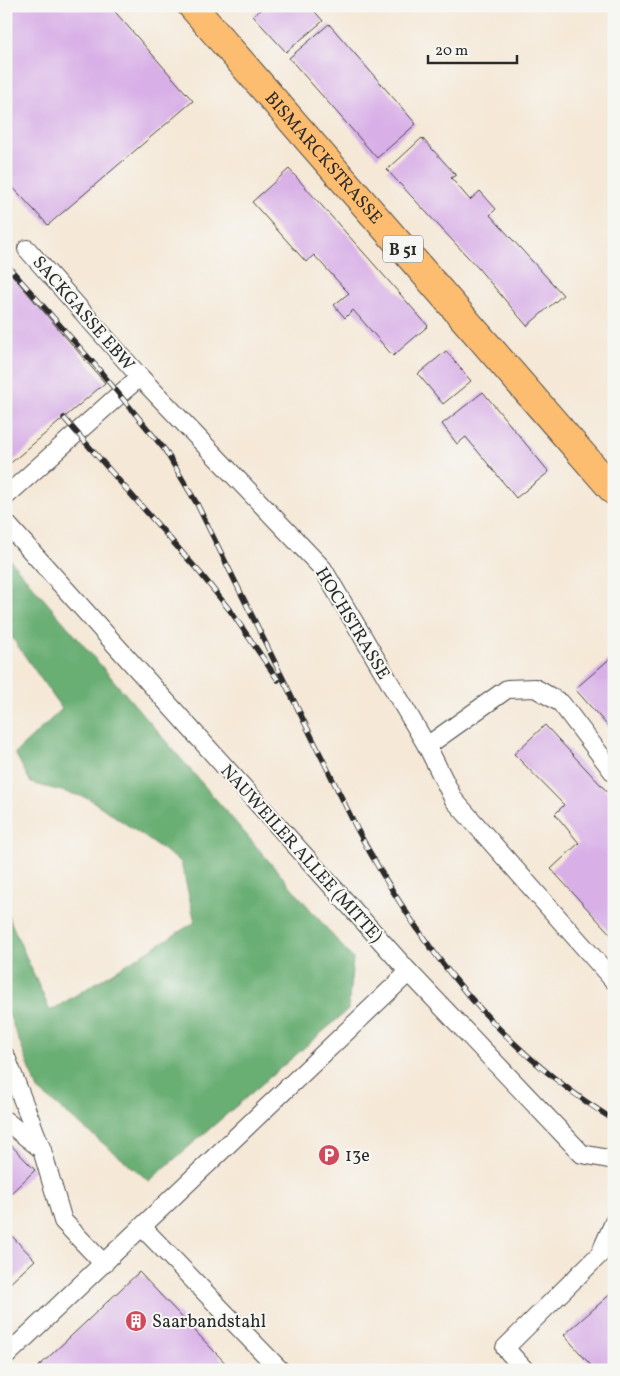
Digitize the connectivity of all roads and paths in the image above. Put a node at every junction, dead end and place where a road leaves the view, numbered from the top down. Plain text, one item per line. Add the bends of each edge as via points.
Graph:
1 (192, 6) edge
2 (27, 249) dead end
3 (140, 377) junction
4 (614, 491) edge
5 (6, 496) edge
6 (6, 523) edge
7 (427, 746) junction
8 (614, 773) edge
9 (409, 972) junction
10 (614, 981) edge
11 (6, 1057) edge
12 (6, 1121) edge
13 (42, 1150) junction
14 (614, 1160) edge
15 (614, 1222) edge
16 (142, 1227) junction
17 (104, 1264) junction
18 (6, 1356) edge
19 (280, 1370) edge
20 (525, 1370) edge

1 - 4 main road, BISMARCKSTRASSE / B 51
2 - 3 lane, SACKGASSE EBW
3 - 5 lane
3 - 7 lane, HOCHSTRASSE via 323,569
6 - 9 lane, NAUWEILER ALLEE (MITTE)
7 - 8 lane via 506,689 535,688 561,703
7 - 10 lane, HOCHSTRASSE via 454,800
9 - 14 lane, NAUWEILER ALLEE (MITTE) via 582,1154
9 - 16 lane
11 - 13 lane
12 - 13 lane
13 - 17 lane via 64,1221
15 - 20 lane via 600,1254 505,1348
16 - 17 lane
16 - 19 lane
17 - 18 lane

